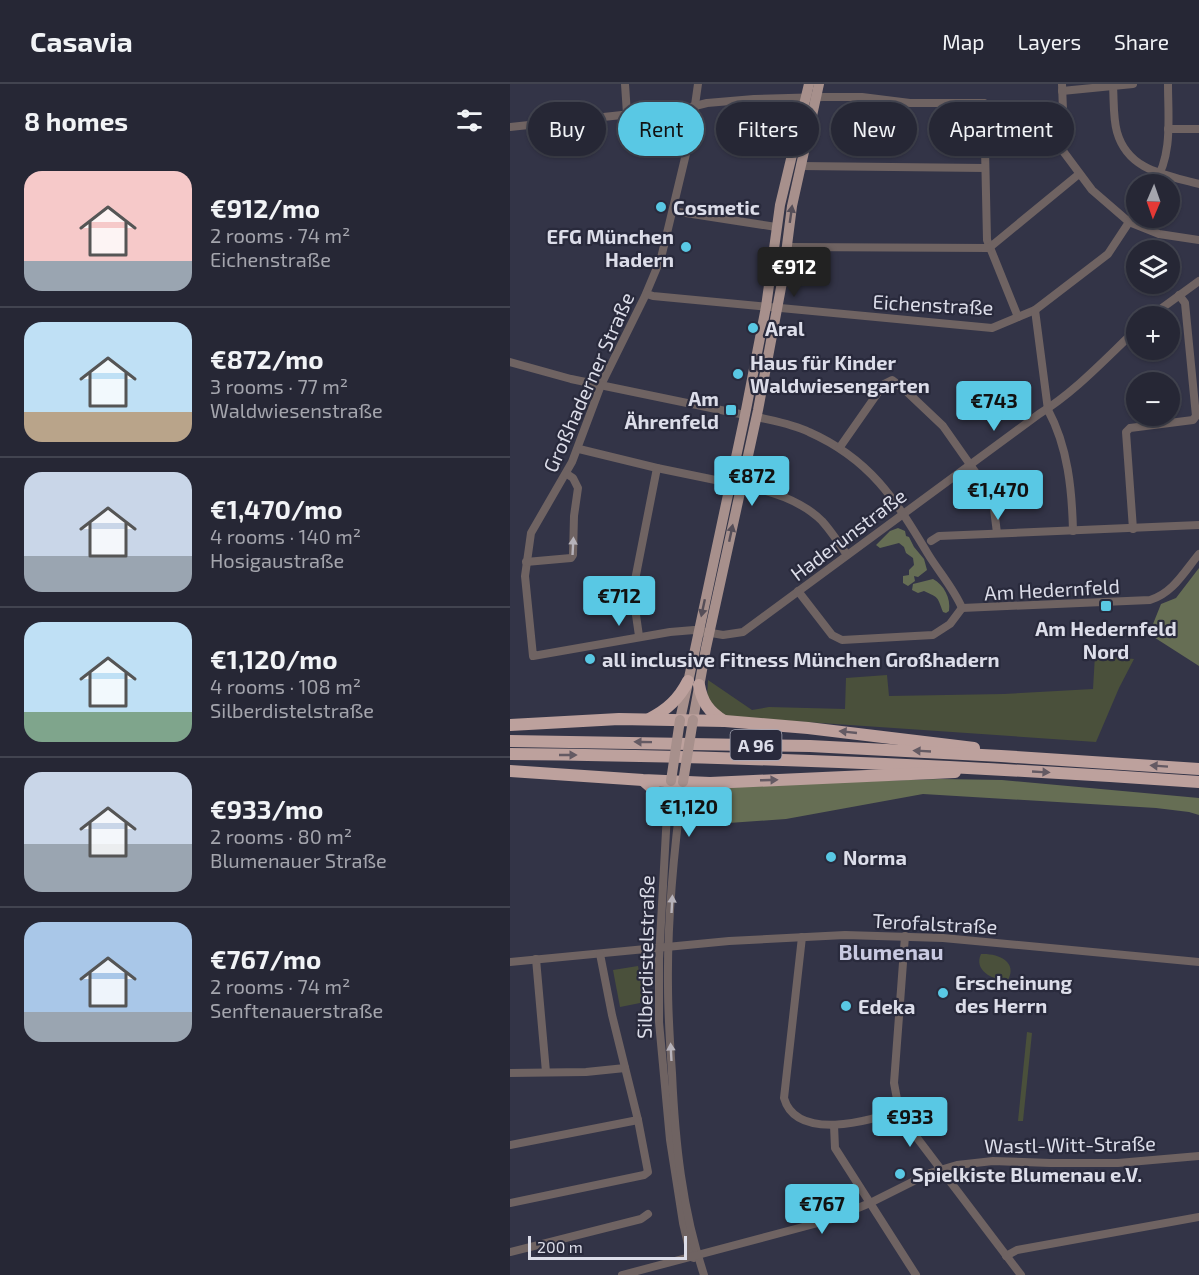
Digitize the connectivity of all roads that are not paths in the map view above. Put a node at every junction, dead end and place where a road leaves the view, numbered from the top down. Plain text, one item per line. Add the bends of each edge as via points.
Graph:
1 (625, 84) edge
2 (698, 84) edge
3 (809, 84) edge
4 (819, 84) edge
5 (1133, 84) edge
6 (1168, 84) edge
7 (1113, 86) junction
8 (1062, 87) edge
9 (807, 97) junction
10 (626, 102) edge
11 (696, 102) edge
12 (1063, 102) edge
13 (929, 103) edge
14 (704, 104) edge
15 (618, 115) edge
16 (510, 127) edge
17 (1168, 129) junction
18 (1199, 129) edge
19 (685, 156) edge
20 (985, 156) edge
21 (1066, 156) edge
22 (800, 166) junction
23 (985, 168) junction
24 (1079, 174) junction
25 (1161, 174) joint
26 (1180, 179) edge
27 (1199, 184) edge
28 (673, 211) junction
29 (1126, 219) edge
30 (776, 226) junction
31 (1126, 227) edge
32 (1144, 228) edge
33 (1199, 240) edge
34 (787, 247) junction
35 (988, 248) junction
36 (1199, 281) edge
37 (647, 294) junction
38 (1179, 295) junction
39 (1164, 306) edge
40 (766, 307) junction
41 (778, 309) junction
42 (1035, 310) junction
43 (1018, 317) junction
44 (1126, 340) edge
45 (510, 362) edge
46 (601, 385) junction
47 (1048, 410) junction
48 (745, 415) junction
49 (757, 417) junction
50 (840, 447) junction
51 (579, 448) junction
52 (970, 465) junction
53 (657, 468) junction
54 (567, 474) junction
55 (736, 484) junction
56 (903, 513) junction
57 (1199, 525) edge
58 (1133, 529) junction
59 (1073, 531) junction
60 (997, 533) junction
61 (931, 541) dead end
62 (1199, 554) edge
63 (847, 555) junction
64 (526, 562) junction
65 (798, 591) junction
66 (962, 608) junction
67 (704, 632) junction
68 (639, 636) junction
69 (533, 656) joint
70 (693, 683) junction
71 (649, 719) junction
72 (686, 720) junction
73 (725, 721) junction
74 (510, 725) edge
75 (510, 741) edge
76 (510, 754) edge
77 (1001, 756) junction
78 (982, 769) junction
79 (1199, 769) edge
80 (510, 771) edge
81 (643, 780) junction
82 (677, 781) junction
83 (1199, 782) edge
84 (710, 783) junction
85 (673, 813) junction
86 (802, 936) junction
87 (905, 936) junction
88 (669, 947) junction
89 (660, 949) junction
90 (600, 954) junction
91 (536, 959) junction
92 (510, 962) edge
93 (1199, 962) edge
94 (625, 1068) junction
95 (546, 1072) junction
96 (510, 1073) edge
97 (899, 1110) junction
98 (638, 1120) junction
99 (834, 1125) junction
100 (510, 1145) edge
101 (1199, 1156) edge
102 (942, 1169) junction
103 (510, 1203) edge
104 (870, 1203) junction
105 (648, 1215) dead end
106 (1199, 1217) edge
107 (510, 1252) edge
108 (1006, 1256) junction
109 (696, 1258) junction
110 (622, 1275) edge
111 (704, 1275) edge
112 (916, 1275) edge
113 (1021, 1275) edge

1 - 10 street
2 - 11 street, Großhaderner Straße
3 - 9 main road
4 - 9 main road
5 - 7 street
6 - 17 street
7 - 8 street
7 - 25 street via 1122,146 1140,166
8 - 12 street
9 - 13 street
9 - 14 street
9 - 22 main road
9 - 30 main road
15 - 16 street
17 - 18 street
17 - 25 street
19 - 28 street, Großhaderner Straße
20 - 23 street
21 - 24 street
22 - 23 street
34 -> 22 main road
23 - 35 street
24 - 29 street
24 - 35 street
26 - 27 street
28 - 30 street
28 - 37 street, Großhaderner Straße via 665,249
30 - 40 main road
31 - 42 street, Eichenstraße via 1108,254
32 - 33 street
34 - 35 street
34 - 41 main road
35 - 43 street
36 - 38 street
37 - 40 street, Eichenstraße
37 - 46 street, Großhaderner Straße
38 - 39 street
38 - 58 street via 1185,303 1196,416 1193,420 1130,428 1126,432
40 - 41 street, Eichenstraße
40 - 48 main road
41 - 43 street, Eichenstraße via 988,328
41 - 49 main road
42 - 43 street, Eichenstraße
42 - 47 street
44 - 47 street, Haderunstraße
45 - 46 street
46 - 48 street
46 - 51 street, Großhaderner Straße
47 - 52 street, Haderunstraße
47 - 59 street via 1066,460
48 - 55 main road
49 - 50 street, Am Hedernfeld via 808,431
49 - 55 main road
50 - 52 street via 884,384 892,380 943,426
50 - 56 street, Am Hedernfeld via 886,488
51 - 53 street
51 - 54 street, Großhaderner Straße
52 - 56 street, Haderunstraße
52 - 60 street via 989,496
53 - 55 street
53 - 68 street via 637,560 635,608
54 - 64 street, Großhaderner Straße via 531,533
64 -> 54 street via 573,555 578,488
55 - 63 street via 778,495 811,511
55 - 67 main road
56 - 63 street, Haderunstraße
56 - 66 street, Am Hedernfeld
57 - 58 street
58 - 59 street
59 - 60 street
60 - 61 street via 939,536
62 - 66 street, Am Hedernfeld via 1170,590 1150,600
63 - 65 street, Haderunstraße
64 - 69 street, Großhaderner Straße
65 - 66 street via 832,635 842,640 933,635 950,624
65 - 67 street, Haderunstraße via 743,632
67 - 68 street, Haderunstraße
67 - 70 main road
68 - 69 street, Haderunstraße
70 - 71 highway via 681,697
70 - 72 main road
70 - 73 highway via 713,714
71 - 72 highway
71 - 74 highway
72 - 73 highway
72 - 82 main road, bridge
77 -> 73 highway via 940,742
77 -> 75 highway, A 96 via 810,746
76 -> 78 highway, A 96 via 810,760
79 -> 77 highway, A 96
78 -> 83 highway, A 96
84 -> 78 highway
80 - 81 highway
81 - 82 highway
81 - 85 highway
82 - 84 highway
82 - 85 street, Silberdistelstraße
82 - 85 street, Silberdistelstraße
84 - 85 highway
88 -> 85 street, Silberdistelstraße
85 - 89 street, Silberdistelstraße
86 - 87 street, Terofalstraße
86 - 88 street, Terofalstraße
86 - 99 street via 784,1098 794,1114
87 - 93 street, Terofalstraße
87 - 97 street via 894,1083
88 - 89 street, Terofalstraße
109 -> 88 street, Silberdistelstraße via 673,1099
89 - 90 street, Terofalstraße
89 - 109 street, Silberdistelstraße via 659,1022 665,1090 683,1223
90 - 91 street, Terofalstraße
90 - 94 street
91 - 92 street, Terofalstraße
91 - 95 street
94 - 95 street
94 - 98 street
95 - 96 street
97 - 99 street via 864,1122
97 - 102 street
98 - 100 street
98 - 103 street via 648,1168 644,1175
99 - 104 street via 835,1148
101 - 102 street, Wastl-Witt-Straße via 1113,1163 971,1162
102 - 104 street, Wastl-Witt-Straße
102 - 108 street
104 - 109 street, Wastl-Witt-Straße via 829,1220
104 - 112 street
105 - 107 street
106 - 108 street via 1017,1250
108 - 113 street
109 - 110 street, Wastl-Witt-Straße
109 - 111 street, Silberdistelstraße

